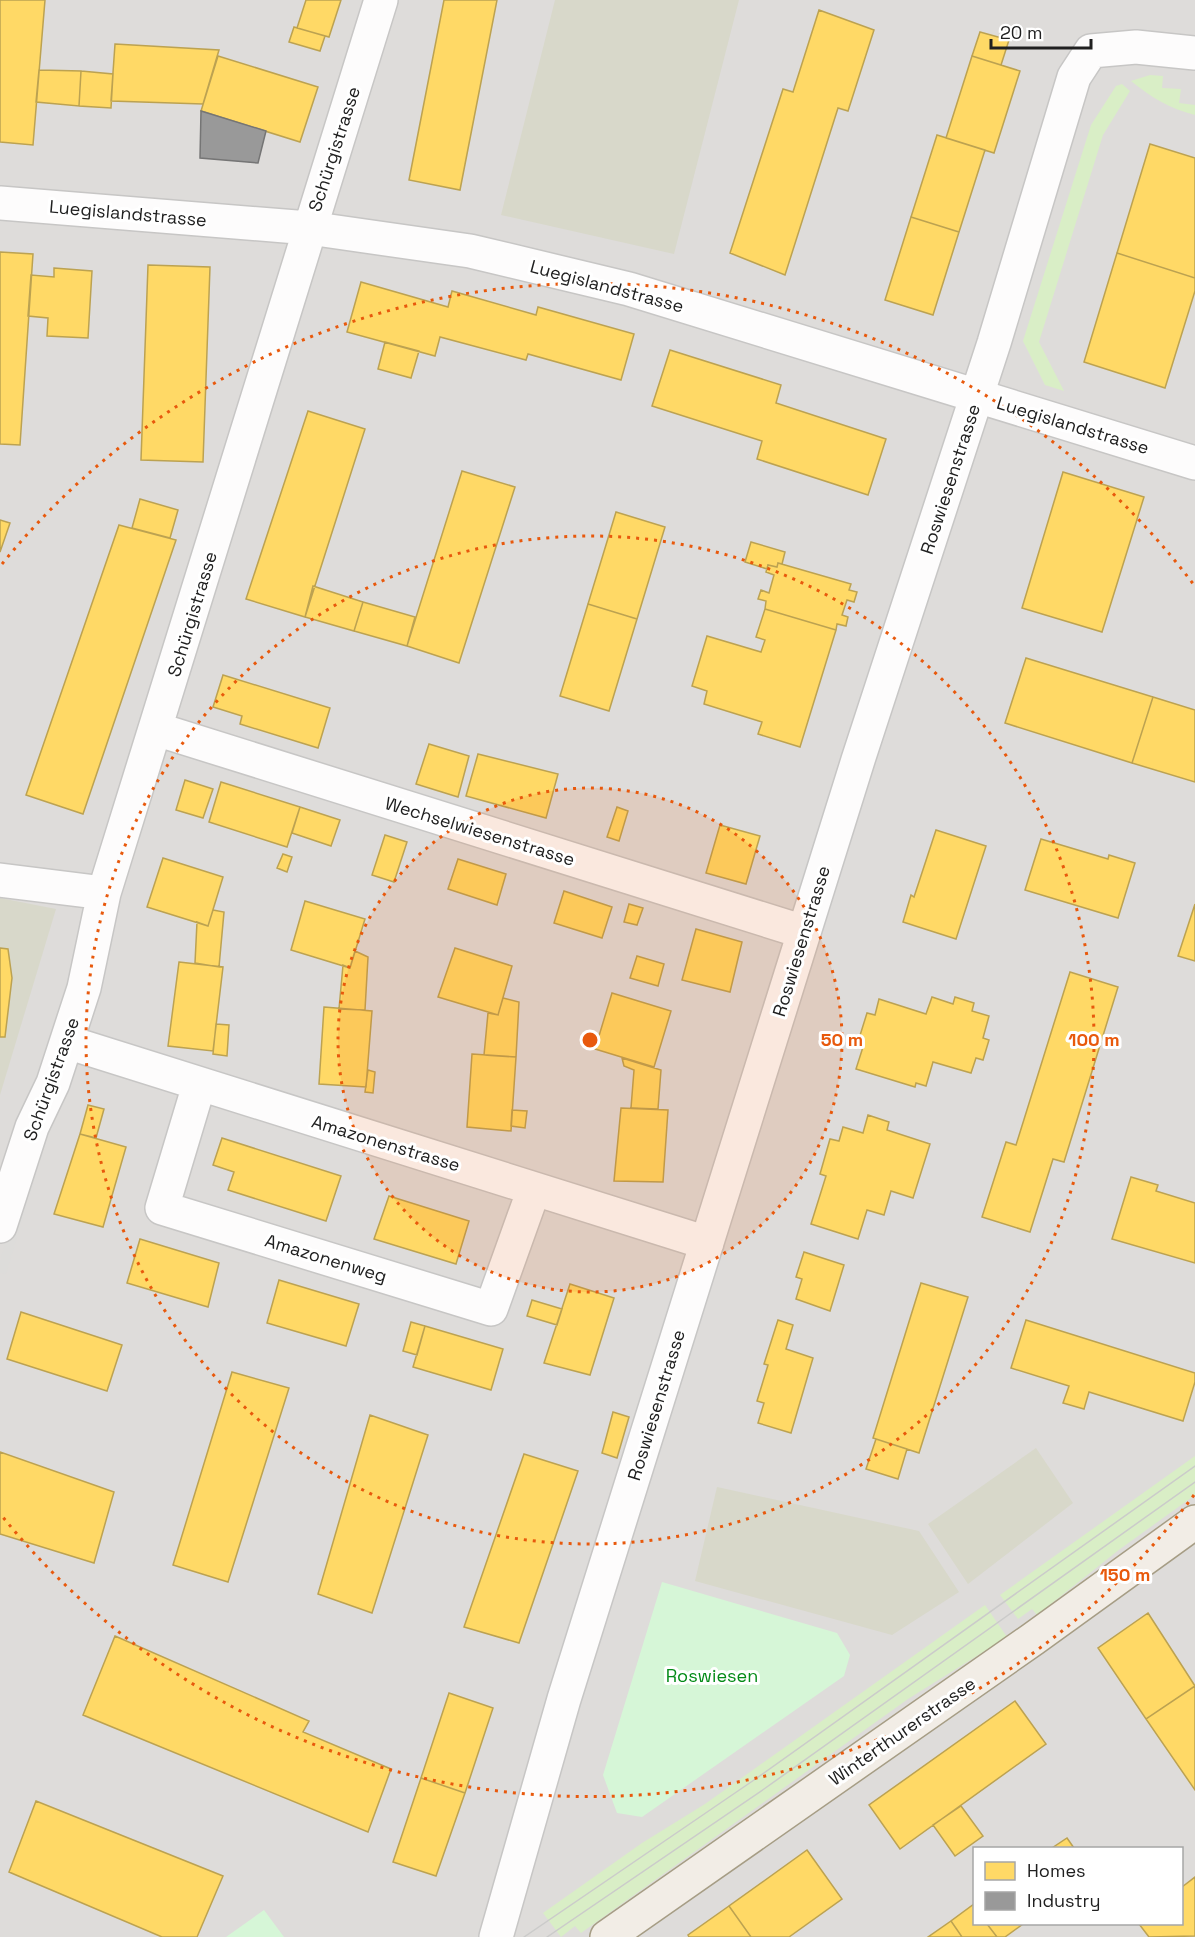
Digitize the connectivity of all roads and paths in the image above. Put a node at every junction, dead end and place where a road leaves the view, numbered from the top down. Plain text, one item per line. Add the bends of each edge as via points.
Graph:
1 (381, 0) edge
2 (1195, 53) edge
3 (0, 203) edge
4 (309, 228) junction
5 (977, 395) junction
6 (1195, 463) edge
7 (156, 729) junction
8 (0, 880) edge
9 (104, 892) junction
10 (804, 932) junction
11 (67, 1042) junction
12 (199, 1085) junction
13 (534, 1189) junction
14 (0, 1226) edge
15 (707, 1243) junction
16 (1195, 1522) edge
17 (496, 1937) edge
18 (607, 1937) edge

1 - 4 street, Schürgistrasse
2 - 5 street, Roswiesenstrasse via 1136,47 1091,51 1074,77
3 - 4 street, Luegislandstrasse
4 - 5 street, Luegislandstrasse via 470,251 628,288
4 - 7 street, Schürgistrasse
5 - 6 street, Luegislandstrasse
5 - 10 street, Roswiesenstrasse
7 - 9 street, Schürgistrasse
7 - 10 street, Wechselwiesenstrasse
8 - 9 street
9 - 11 street, Schürgistrasse via 84,988
10 - 15 street, Roswiesenstrasse
11 - 12 street, Amazonenstrasse
11 - 14 street, Schürgistrasse via 32,1126
12 - 13 street, Amazonenstrasse
12 - 13 street, Amazonenweg via 162,1208 491,1309
13 - 15 street, Amazonenstrasse
15 - 17 street, Roswiesenstrasse via 564,1700
16 - 18 main road, Winterthurerstrasse

